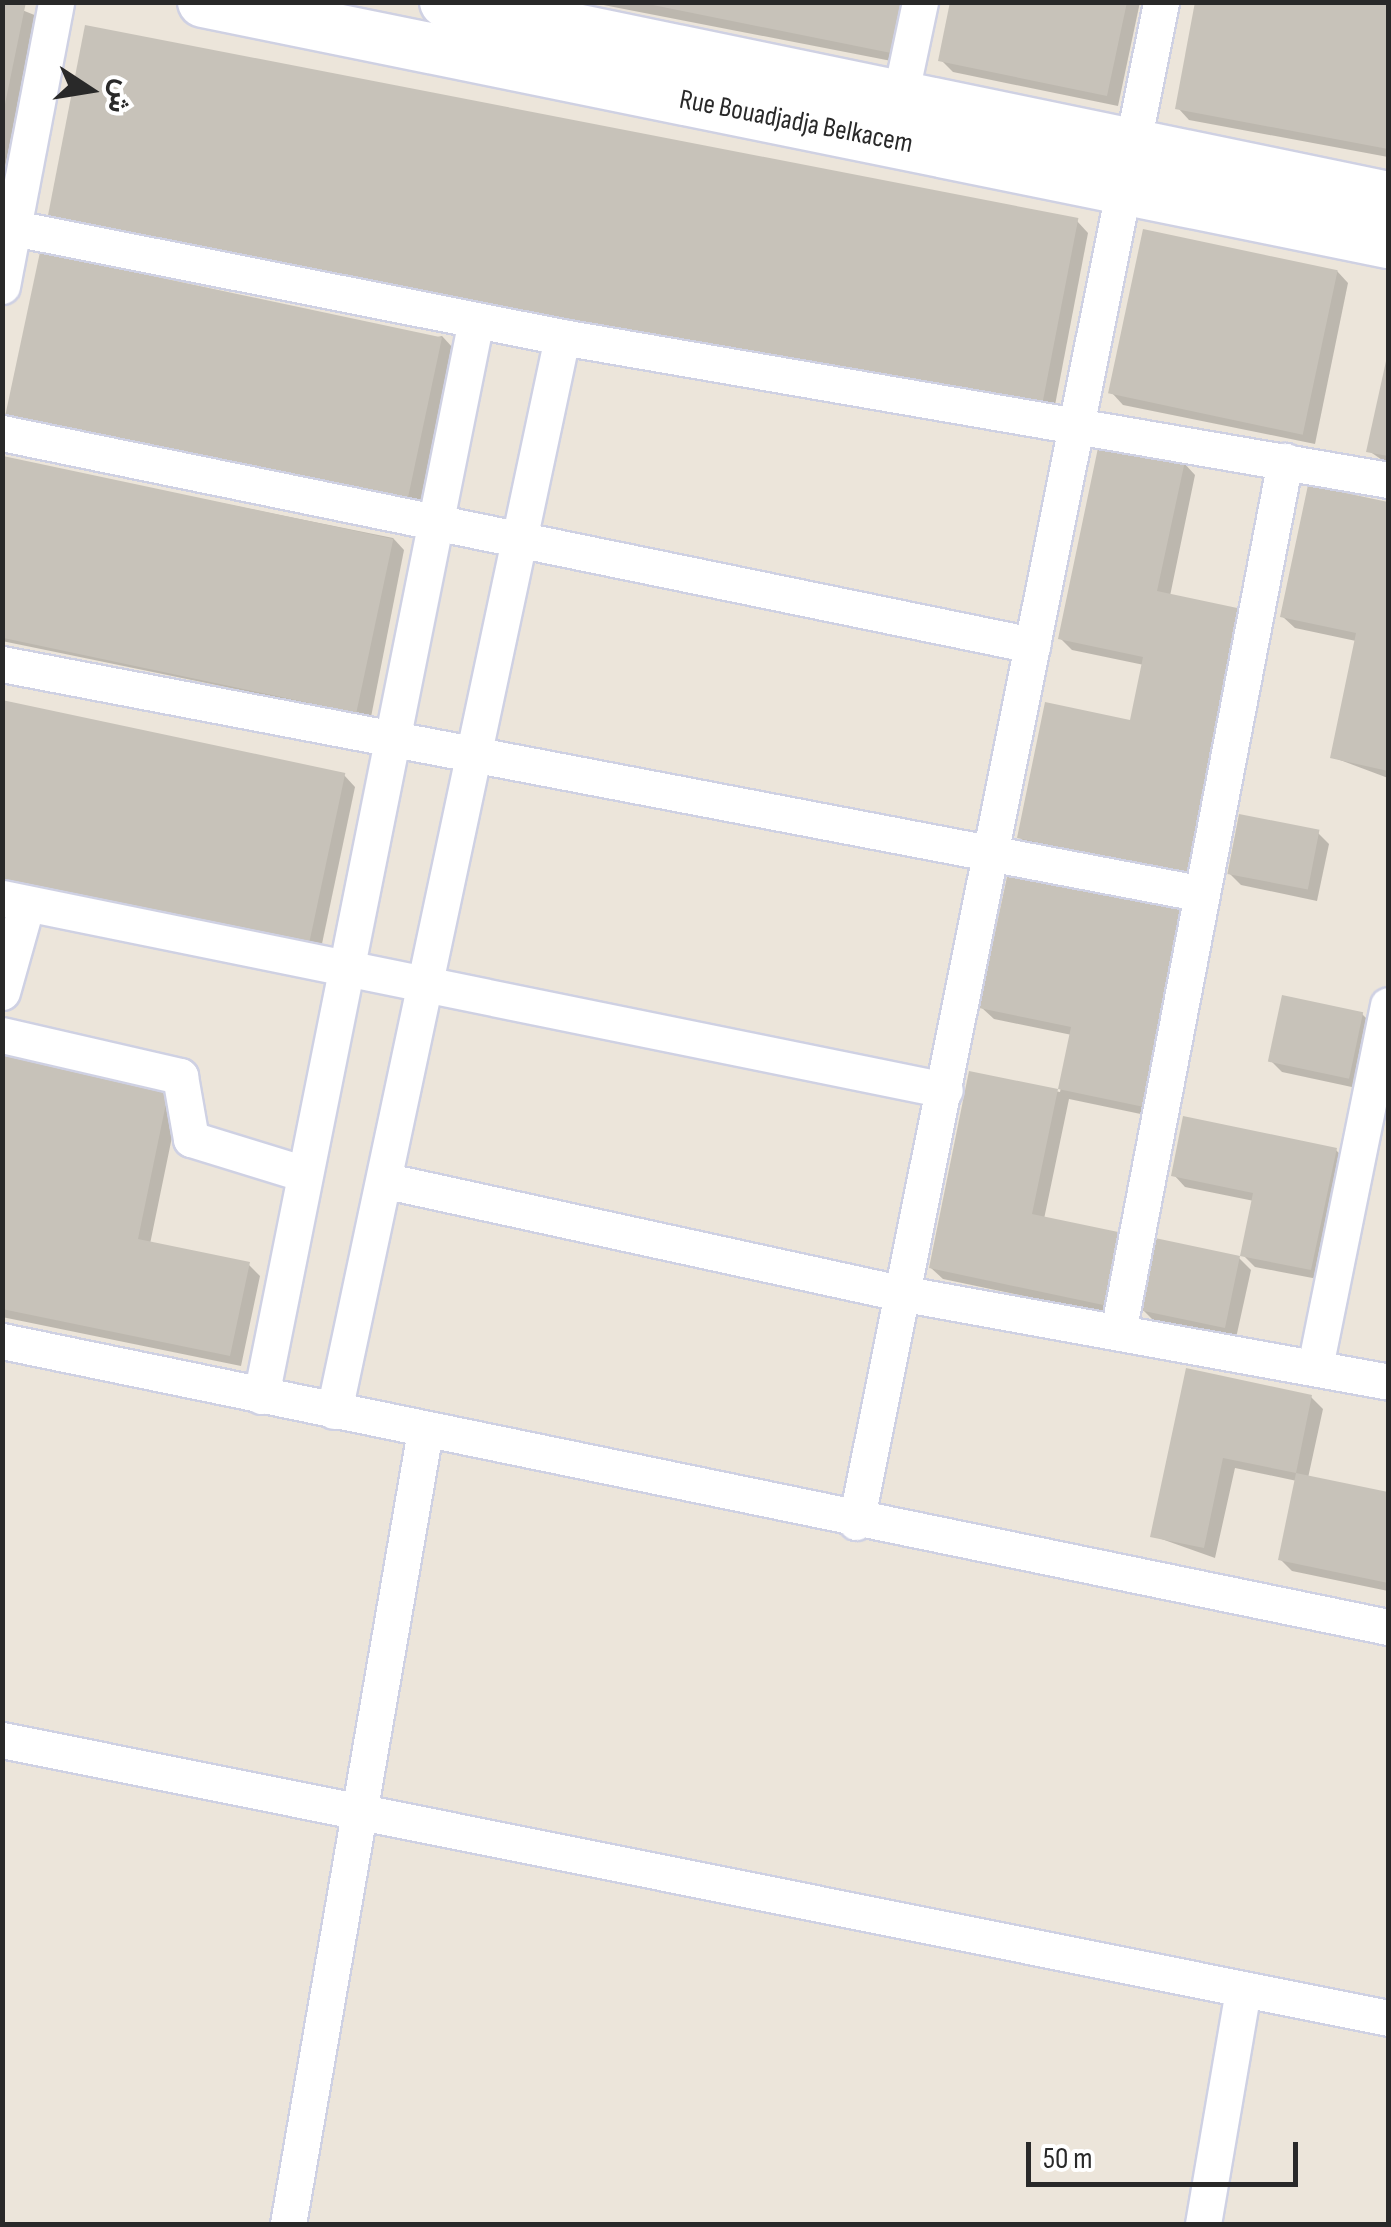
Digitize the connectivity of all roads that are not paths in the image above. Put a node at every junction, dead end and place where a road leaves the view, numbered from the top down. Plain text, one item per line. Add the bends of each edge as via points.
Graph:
1 (56, 2) edge
2 (202, 2) edge
3 (445, 2) edge
4 (920, 2) edge
5 (1161, 2) edge
6 (900, 97) junction
7 (1132, 165) junction
8 (1388, 197) edge
9 (12, 208) edge
10 (1388, 243) edge
11 (2, 286) edge
12 (476, 320) junction
13 (562, 338) junction
14 (1077, 429) junction
15 (2, 432) edge
16 (1285, 461) junction
17 (1388, 480) edge
18 (434, 528) junction
19 (518, 545) junction
20 (1032, 645) junction
21 (2, 664) edge
22 (392, 742) junction
23 (479, 759) junction
24 (988, 856) junction
25 (1198, 892) junction
26 (15, 900) edge
27 (346, 970) junction
28 (428, 987) junction
29 (2, 992) edge
30 (1388, 1006) edge
31 (2, 1034) edge
32 (945, 1090) junction
33 (304, 1174) junction
34 (387, 1181) junction
35 (900, 1293) junction
36 (1118, 1326) junction
37 (2, 1341) edge
38 (1315, 1367) junction
39 (1388, 1382) edge
40 (261, 1396) junction
41 (334, 1411) junction
42 (425, 1430) junction
43 (856, 1522) junction
44 (1388, 1628) edge
45 (2, 1740) edge
46 (362, 1808) junction
47 (1243, 1991) junction
48 (1388, 2018) edge
49 (288, 2224) edge
50 (1203, 2224) edge

1 - 9 street
2 - 7 street, Rue Bouadjadja Belkacem
3 - 6 street, Rue Bouadjadja Belkacem
4 - 6 street
5 - 7 street
6 - 7 street, Rue Bouadjadja Belkacem
7 - 8 street, Rue Bouadjadja Belkacem
7 - 10 street, Rue Bouadjadja Belkacem
7 - 14 street
9 - 11 street
9 - 12 street
12 - 13 street
12 - 18 street
13 - 14 street
13 - 19 street
14 - 16 street
14 - 20 street
15 - 18 street
16 - 17 street
16 - 25 street
18 - 19 street
18 - 22 street
19 - 20 street
19 - 23 street
20 - 24 street
21 - 22 street
22 - 23 street
22 - 27 street
23 - 24 street
23 - 28 street
24 - 25 street
24 - 32 street
25 - 36 street
26 - 27 street
26 - 29 street
27 - 28 street
27 - 33 street
28 - 32 street
28 - 34 street
30 - 38 street
31 - 33 street via 180,1076 191,1138
32 - 35 street
33 - 40 street
34 - 35 street
34 - 41 street
35 - 36 street
35 - 43 street
36 - 38 street
37 - 40 street
38 - 39 street
40 - 41 street
41 - 42 street
42 - 43 street
42 - 46 street
43 - 44 street
45 - 46 street
46 - 47 street
46 - 49 street
47 - 48 street
47 - 50 street

